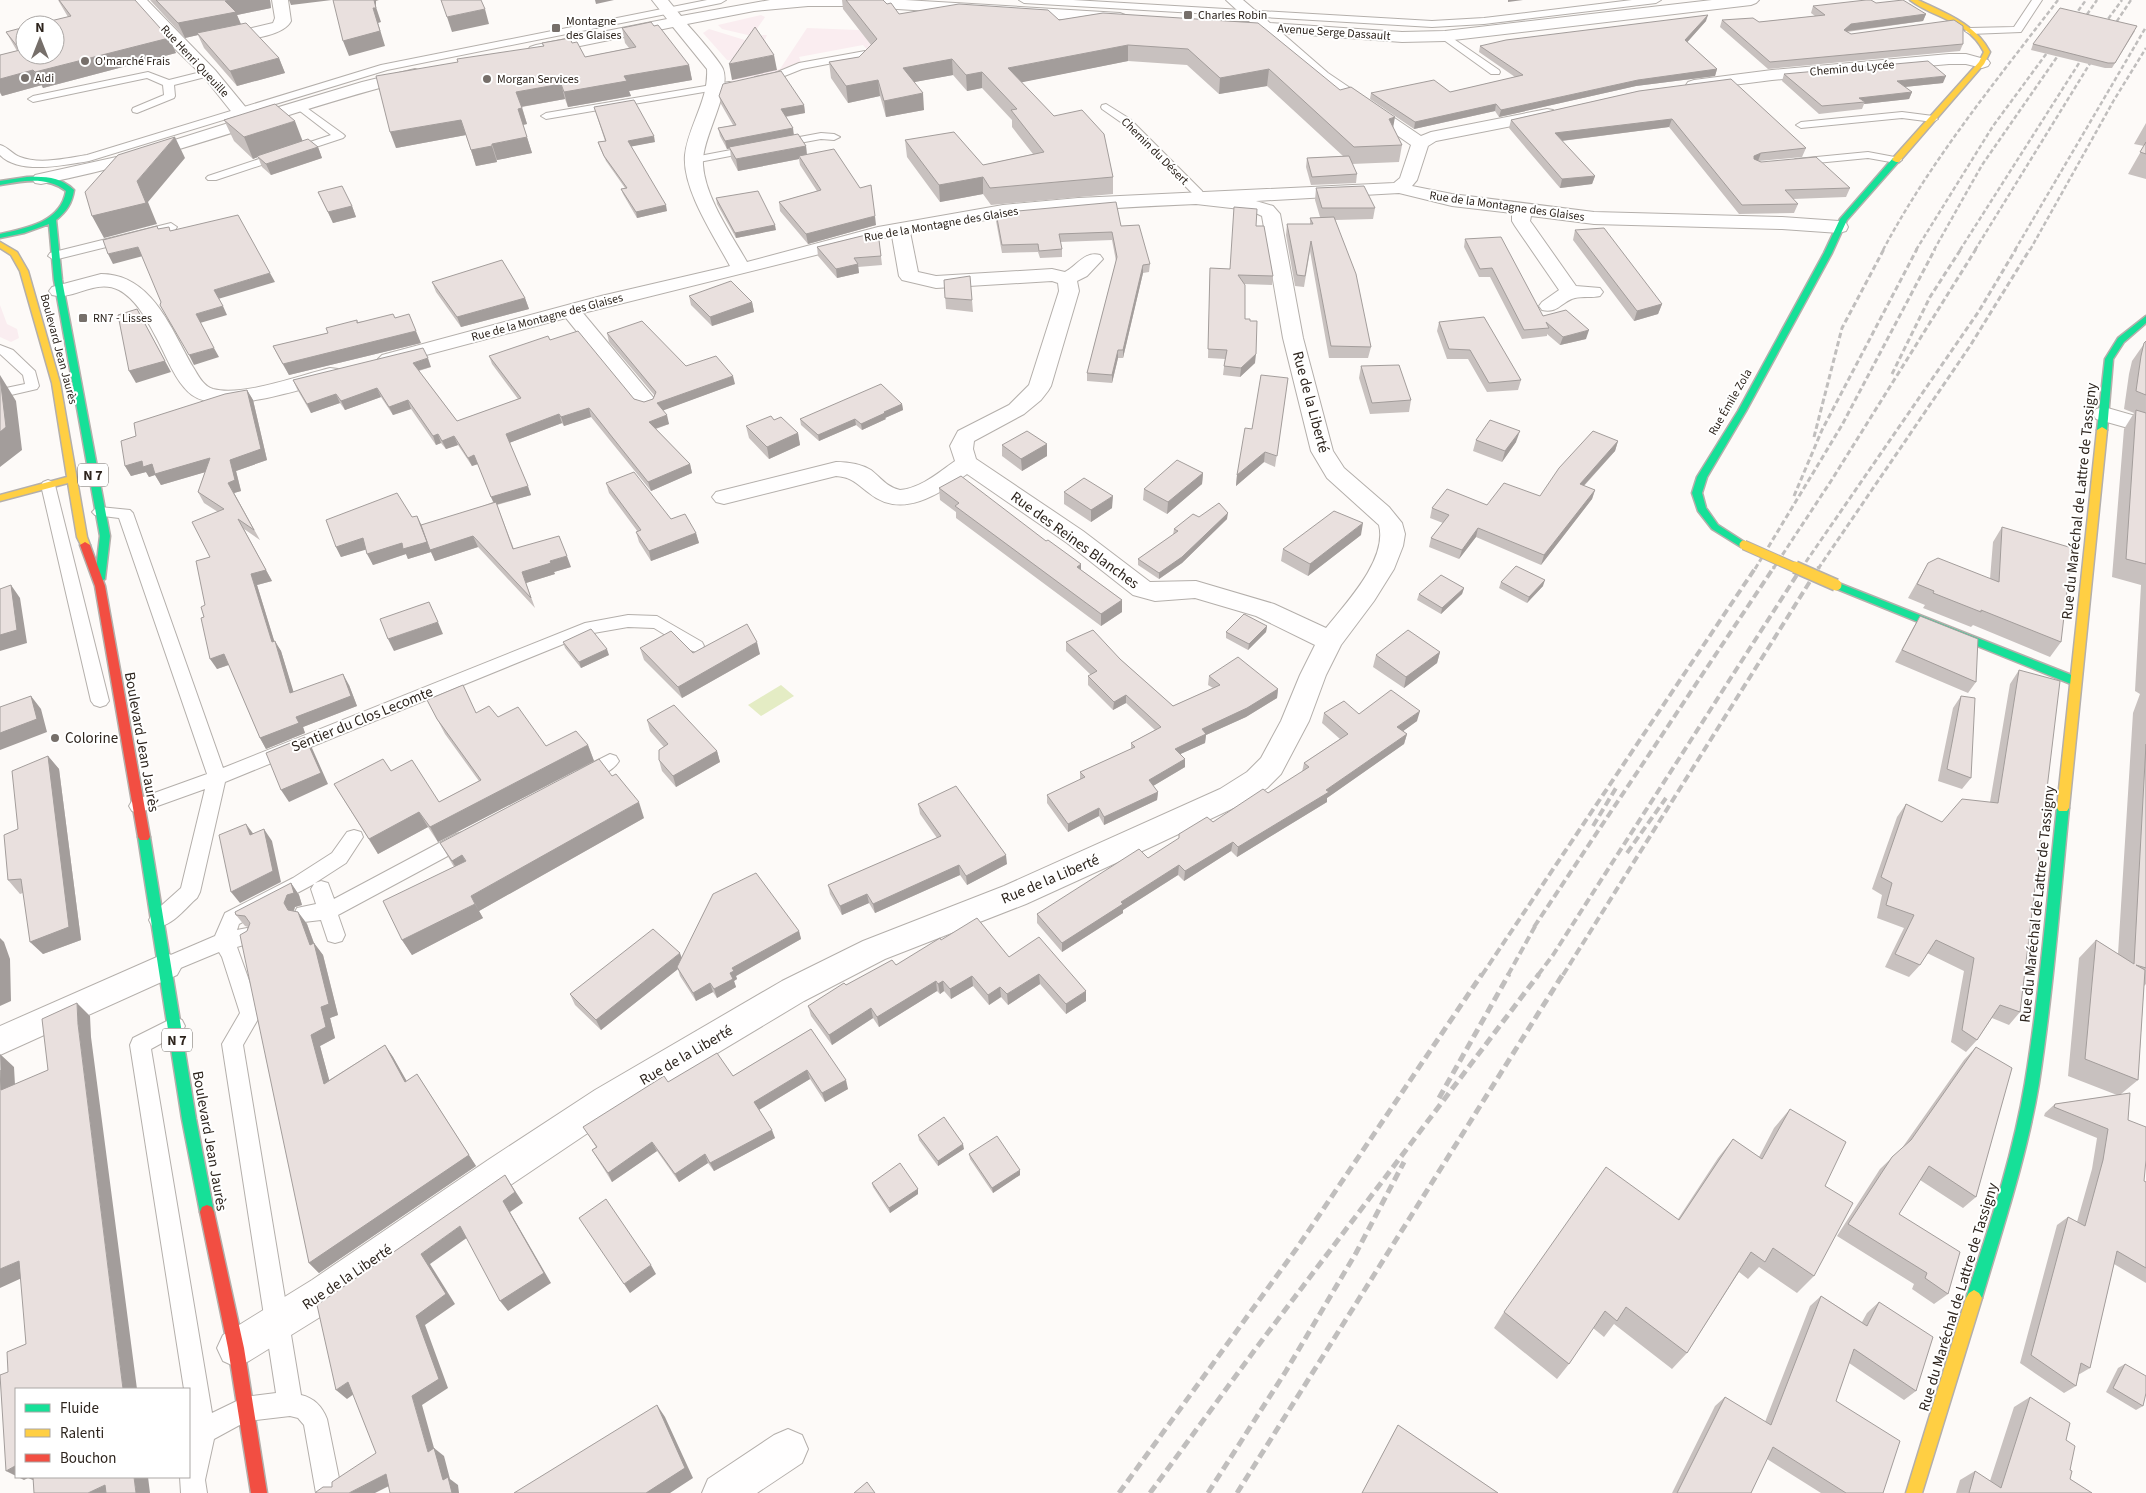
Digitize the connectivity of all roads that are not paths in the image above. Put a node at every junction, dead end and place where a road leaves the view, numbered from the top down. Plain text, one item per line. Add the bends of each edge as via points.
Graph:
1 (140, 0) edge
2 (280, 0) edge
3 (721, 0) edge
4 (1024, 0) edge
5 (1234, 0) edge
6 (1656, 0) edge
7 (1752, 0) edge
8 (1913, 0) edge
9 (2037, 0) edge
10 (886, 2) edge
11 (669, 11) edge
12 (1251, 14) junction
13 (1955, 22) junction
14 (1936, 25) edge
15 (1267, 28) junction
16 (1970, 31) junction
17 (1445, 36) junction
18 (180, 45) junction
19 (865, 54) edge
20 (1982, 63) junction
21 (1495, 72) dead end
22 (209, 73) junction
23 (168, 83) junction
24 (1682, 87) edge
25 (714, 89) junction
26 (33, 99) dead end
27 (300, 106) junction
28 (1106, 107) dead end
29 (137, 110) dead end
30 (1566, 110) edge
31 (546, 116) dead end
32 (245, 117) junction
33 (1933, 119) junction
34 (1801, 125) dead end
35 (834, 137) dead end
36 (1420, 143) junction
37 (0, 148) edge
38 (694, 160) junction
39 (1896, 160) junction
40 (125, 162) junction
41 (1785, 163) edge
42 (0, 176) edge
43 (212, 178) dead end
44 (41, 179) junction
45 (16, 180) junction
46 (0, 183) edge
47 (1399, 188) junction
48 (70, 198) junction
49 (1200, 199) junction
50 (1522, 210) junction
51 (52, 218) junction
52 (171, 227) edge
53 (1839, 227) junction
54 (900, 229) junction
55 (0, 236) edge
56 (0, 244) edge
57 (54, 256) junction
58 (1093, 259) dead end
59 (741, 269) junction
60 (1067, 279) junction
61 (59, 291) junction
62 (1570, 292) junction
63 (1593, 292) dead end
64 (1549, 306) dead end
65 (570, 310) junction
66 (2146, 320) edge
67 (0, 350) edge
68 (10, 391) dead end
69 (646, 402) edge
70 (2104, 414) junction
71 (2146, 426) edge
72 (966, 463) junction
73 (71, 479) junction
74 (48, 485) junction
75 (724, 496) dead end
76 (0, 498) edge
77 (100, 512) junction
78 (100, 586) junction
79 (1330, 640) junction
80 (696, 646) dead end
81 (2076, 681) junction
82 (100, 701) dead end
83 (610, 761) dead end
84 (217, 778) junction
85 (566, 785) edge
86 (138, 806) junction
87 (478, 832) edge
88 (354, 837) edge
89 (321, 889) dead end
90 (328, 911) junction
91 (304, 914) dead end
92 (159, 920) junction
93 (335, 935) dead end
94 (247, 936) edge
95 (222, 942) junction
96 (166, 966) junction
97 (175, 1026) junction
98 (0, 1041) edge
99 (278, 1323) junction
100 (236, 1348) junction
101 (189, 1388) edge
102 (190, 1393) edge
103 (290, 1404) junction
104 (245, 1409) junction
105 (196, 1435) edge
106 (788, 1449) dead end
107 (194, 1493) edge
108 (260, 1493) edge
109 (330, 1493) edge
110 (722, 1493) edge
111 (1914, 1493) edge

1 - 18 street, Rue Henri Queuille
2 - 18 street via 283,21 274,28
3 - 11 lane
4 - 12 lane
5 - 12 street
6 - 12 lane via 1458,23
7 - 17 street, Avenue Serge Dassault
8 - 13 main road
9 - 16 lane via 2017,30
10 - 11 street, Avenue Serge Dassault via 828,0
10 - 15 street, Avenue Serge Dassault
11 - 25 street via 716,69
11 - 27 street, Avenue Serge Dassault via 389,80
11 - 32 lane via 385,67
12 - 15 street
13 - 14 lane
13 - 16 main road
15 - 17 street, Avenue Serge Dassault via 1402,37
15 - 36 street via 1322,76
16 - 20 main road via 1987,51
17 - 21 lane
18 - 22 street, Rue Henri Queuille
19 - 25 lane via 799,66 778,75
20 - 24 street, Chemin du Lycée via 1949,59 1781,74
20 - 33 main road, Rue Émile Zola
22 - 23 lane
22 - 32 street, Rue Henri Queuille
23 - 26 lane via 148,75
23 - 29 lane via 170,96
25 - 31 lane via 692,90
25 - 38 street
27 - 32 street, Avenue Serge Dassault
27 - 43 lane via 339,136
28 - 49 lane, Chemin du Désert via 1126,121
30 - 36 street via 1431,137
32 - 37 lane via 71,162 23,162 5,155
32 - 40 street, Avenue Serge Dassault
33 - 34 lane via 1902,114
33 - 39 main road, Rue Émile Zola
35 - 38 lane via 821,136
36 - 47 street via 1408,180
38 - 59 street via 702,196
39 - 41 lane via 1868,155
39 - 53 main road, Rue Émile Zola
40 - 44 street, Avenue Serge Dassault
40 - 48 street, Avenue Serge Dassault
42 - 45 main road
44 - 45 main road
44 - 48 main road via 65,186 70,191
45 - 46 main road
47 - 49 street, Rue de la Montagne des Glaises
47 - 50 street, Rue de la Montagne des Glaises
48 - 51 main road via 62,211
49 - 54 street, Rue de la Montagne des Glaises via 1030,208
49 - 79 street, Rue de la Liberté via 1253,205 1271,214 1293,338 1322,451 1335,472 1390,523 1393,534 1391,546 1382,569
50 - 53 street, Rue de la Montagne des Glaises via 1594,218
50 - 62 street via 1521,221
51 - 55 main road via 29,229
51 - 57 main road, Boulevard Jean Jaurès / N 7
52 - 57 lane
53 - 81 main road, Rue Émile Zola, bridge via 1742,411 1698,485 1697,500 1707,517 1727,536 1744,545
54 - 59 street, Rue de la Montagne des Glaises
54 - 60 street via 909,276 922,280 936,282 1052,275
56 - 73 main road, Boulevard Jean Jaurès / N 7 via 14,254 25,274 56,382
57 - 61 main road, Boulevard Jean Jaurès / N 7
58 - 60 street
59 - 65 street, Rue de la Montagne des Glaises
60 - 72 street via 1069,291 1040,386 1024,406 966,436 961,449
61 - 65 street, Rue de la Montagne des Glaises via 104,280 116,281 130,288 151,310 195,387 206,394 222,397 359,366
61 - 77 main road, Boulevard Jean Jaurès / N 7
62 - 63 street
62 - 64 street
65 - 69 street
66 - 70 main road, Rue du Maréchal de Lattre de Tassigny via 2126,333 2109,355
67 - 68 lane via 8,353 30,374 32,386
70 - 71 street
70 - 81 main road, Rue du Maréchal de Lattre de Tassigny
72 - 75 street via 921,494 905,498 890,496 851,469 836,468
72 - 79 street, Rue des Reines Blanches via 1075,537 1142,589 1155,592 1196,589 1265,610
73 - 74 main road
73 - 78 main road, Boulevard Jean Jaurès / N 7 via 82,537
74 - 76 main road
74 - 82 lane
77 - 78 main road, Boulevard Jean Jaurès / N 7 via 105,536
77 - 84 lane via 125,512
78 - 86 main road, Boulevard Jean Jaurès / N 7
79 - 99 street, Rue de la Liberté via 1271,766 1230,797 1015,895 874,950 793,991 607,1101
80 - 84 lane, Sentier du Clos Lecomte via 657,622 628,622 585,629
81 - 111 main road, Rue du Maréchal de Lattre de Tassigny via 2032,1084 2012,1175
83 - 85 lane
84 - 86 lane, Sentier du Clos Lecomte
84 - 92 lane via 190,892
86 - 92 main road, Boulevard Jean Jaurès / N 7
87 - 90 lane
88 - 95 lane via 339,858 232,919
89 - 90 lane
90 - 91 lane
90 - 93 lane
92 - 96 main road, Boulevard Jean Jaurès / N 7
94 - 95 lane
95 - 96 lane
95 - 99 lane via 231,953 251,1014 232,1044
96 - 97 main road, Boulevard Jean Jaurès / N 7
96 - 98 street
97 - 100 main road, Boulevard Jean Jaurès / N 7 via 193,1148
97 - 101 lane via 140,1045
99 - 100 street, Rue de la Liberté
99 - 103 lane
100 - 104 main road, Boulevard Jean Jaurès / N 7
102 - 105 lane
103 - 104 lane
103 - 109 lane via 305,1408 315,1419
104 - 105 lane
104 - 108 main road, Boulevard Jean Jaurès / N 7
105 - 107 lane
106 - 110 street

